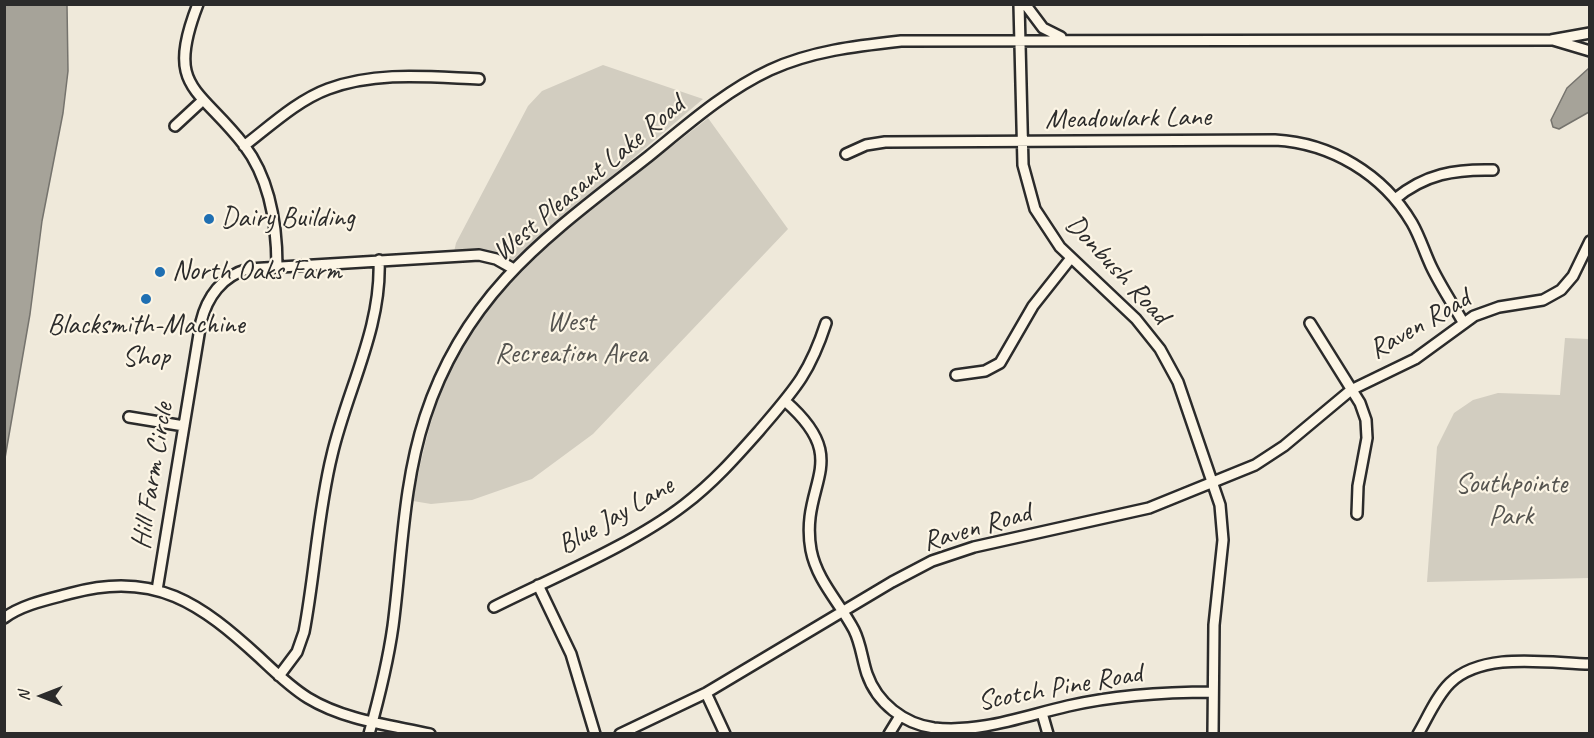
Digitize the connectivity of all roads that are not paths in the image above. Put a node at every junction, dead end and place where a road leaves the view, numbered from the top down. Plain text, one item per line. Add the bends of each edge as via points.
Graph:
1 (198, 4) edge
2 (1019, 4) edge
3 (1025, 4) edge
4 (1590, 33) edge
5 (1019, 39) junction
6 (1072, 40) junction
7 (1551, 40) junction
8 (1590, 51) edge
9 (479, 79) dead end
10 (202, 100) junction
11 (175, 126) dead end
12 (1022, 143) junction
13 (244, 146) junction
14 (846, 154) dead end
15 (1492, 170) dead end
16 (1395, 199) junction
17 (1590, 241) edge
18 (1071, 258) junction
19 (379, 260) junction
20 (277, 267) junction
21 (512, 268) junction
22 (1463, 322) junction
23 (826, 323) dead end
24 (1310, 323) dead end
25 (956, 375) dead end
26 (1352, 390) junction
27 (785, 401) junction
28 (129, 417) dead end
29 (184, 426) junction
30 (1212, 484) junction
31 (1357, 514) dead end
32 (537, 585) junction
33 (157, 590) junction
34 (494, 607) dead end
35 (842, 611) junction
36 (4, 618) edge
37 (1590, 664) edge
38 (279, 676) junction
39 (1213, 692) junction
40 (706, 693) junction
41 (1042, 713) junction
42 (900, 716) junction
43 (373, 721) junction
44 (369, 734) edge
45 (430, 734) edge
46 (595, 734) edge
47 (620, 734) edge
48 (725, 734) edge
49 (889, 734) edge
50 (1048, 734) edge
51 (1213, 734) edge
52 (1418, 734) edge

1 - 10 street via 183,64 187,80
2 - 5 street, Donbush Road
3 - 6 street via 1052,35
4 - 7 street
5 - 6 street, West Pleasant Lake Road
5 - 12 street, Donbush Road
5 - 21 street, West Pleasant Lake Road via 871,44 811,55 770,70 712,106
6 - 7 street, West Pleasant Lake Road
7 - 8 street
9 - 13 street via 398,76 347,84 296,107
10 - 11 street
10 - 13 street
12 - 14 street, Meadowlark Lane via 885,142
12 - 16 street, Meadowlark Lane via 1302,143 1347,160 1376,179
12 - 18 street, Donbush Road via 1026,180 1035,209 1050,235
13 - 20 street via 274,215
15 - 16 street via 1435,175
16 - 22 street, Meadowlark Lane via 1413,224 1440,285
17 - 22 street, Raven Road via 1573,276 1552,296 1485,311
18 - 25 street via 1033,306 1000,363 985,371
18 - 30 street, Donbush Road via 1137,319 1160,349 1184,398
19 - 20 street, Hill Farm Circle
19 - 21 street, Hill Farm Circle via 479,255
19 - 38 street via 380,286 374,318 327,472 304,632 297,652
20 - 29 street, Hill Farm Circle via 239,272 221,284 208,301
21 - 43 street, West Pleasant Lake Road via 455,347 424,420 412,466 390,646
22 - 26 street, Raven Road via 1415,359
23 - 27 street, Blue Jay Lane via 812,363
24 - 26 street, Raven Road
26 - 30 street, Raven Road via 1270,456
26 - 31 street via 1368,428
27 - 32 street, Blue Jay Lane via 716,478 682,507 645,531
27 - 35 street via 807,421 820,447 821,466 810,522 811,551 820,577
28 - 29 street
29 - 33 street, Hill Farm Circle
30 - 35 street, Raven Road via 1149,508 952,554 912,571
30 - 39 street via 1223,529 1214,625
32 - 34 street, Blue Jay Lane
32 - 46 street, Blue Jay Lane via 572,654
33 - 36 street via 120,586 86,589 26,607
33 - 38 street, Hill Farm Circle via 187,601 215,618
35 - 40 street, Raven Road
35 - 42 street, Scotch Pine Road via 859,643 876,692
37 - 52 street via 1478,665 1459,675 1445,689
38 - 43 street, Hill Farm Circle via 317,703
39 - 41 street, Scotch Pine Road via 1124,696
39 - 51 street
40 - 47 street, Raven Road
40 - 48 street
41 - 42 street, Scotch Pine Road via 991,726 947,728 923,726
41 - 50 street
42 - 49 street
43 - 44 street, West Pleasant Lake Road
43 - 45 street

